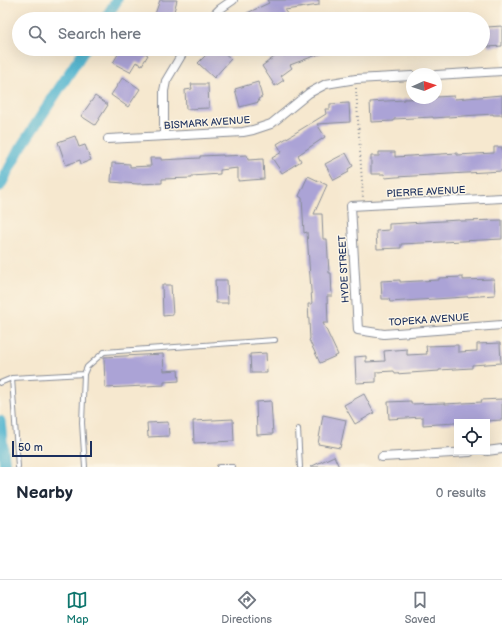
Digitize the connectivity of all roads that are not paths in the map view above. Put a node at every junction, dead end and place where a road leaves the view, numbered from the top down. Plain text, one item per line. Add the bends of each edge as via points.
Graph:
1 (233, 0) edge
2 (217, 12) edge
3 (181, 56) edge
4 (502, 71) edge
5 (442, 74) edge
6 (406, 76) edge
7 (164, 136) junction
8 (108, 139) dead end
9 (502, 198) edge
10 (351, 206) joint
11 (502, 325) edge
12 (358, 330) joint
13 (275, 340) dead end
14 (84, 374) junction
15 (12, 378) junction
16 (0, 383) edge
17 (298, 429) dead end
18 (502, 449) edge
19 (490, 451) edge
20 (454, 453) edge
21 (382, 457) dead end
22 (18, 467) edge
23 (85, 467) edge
24 (219, 467) edge
25 (233, 467) edge
26 (300, 467) edge

1 - 2 street
3 - 7 street via 166,81
4 - 5 street
6 - 7 street, BISMARK AVENUE via 356,79 326,84 309,93 271,124 252,130
7 - 8 street, BISMARK AVENUE
9 - 10 street, PIERRE AVENUE
10 - 12 street, HYDE STREET
11 - 12 street, TOPEKA AVENUE via 384,334
13 - 14 lane via 104,352 87,367
14 - 15 lane
14 - 23 lane via 82,423
15 - 16 lane
15 - 22 lane
17 - 26 lane
18 - 19 street
20 - 21 street
24 - 25 lane

